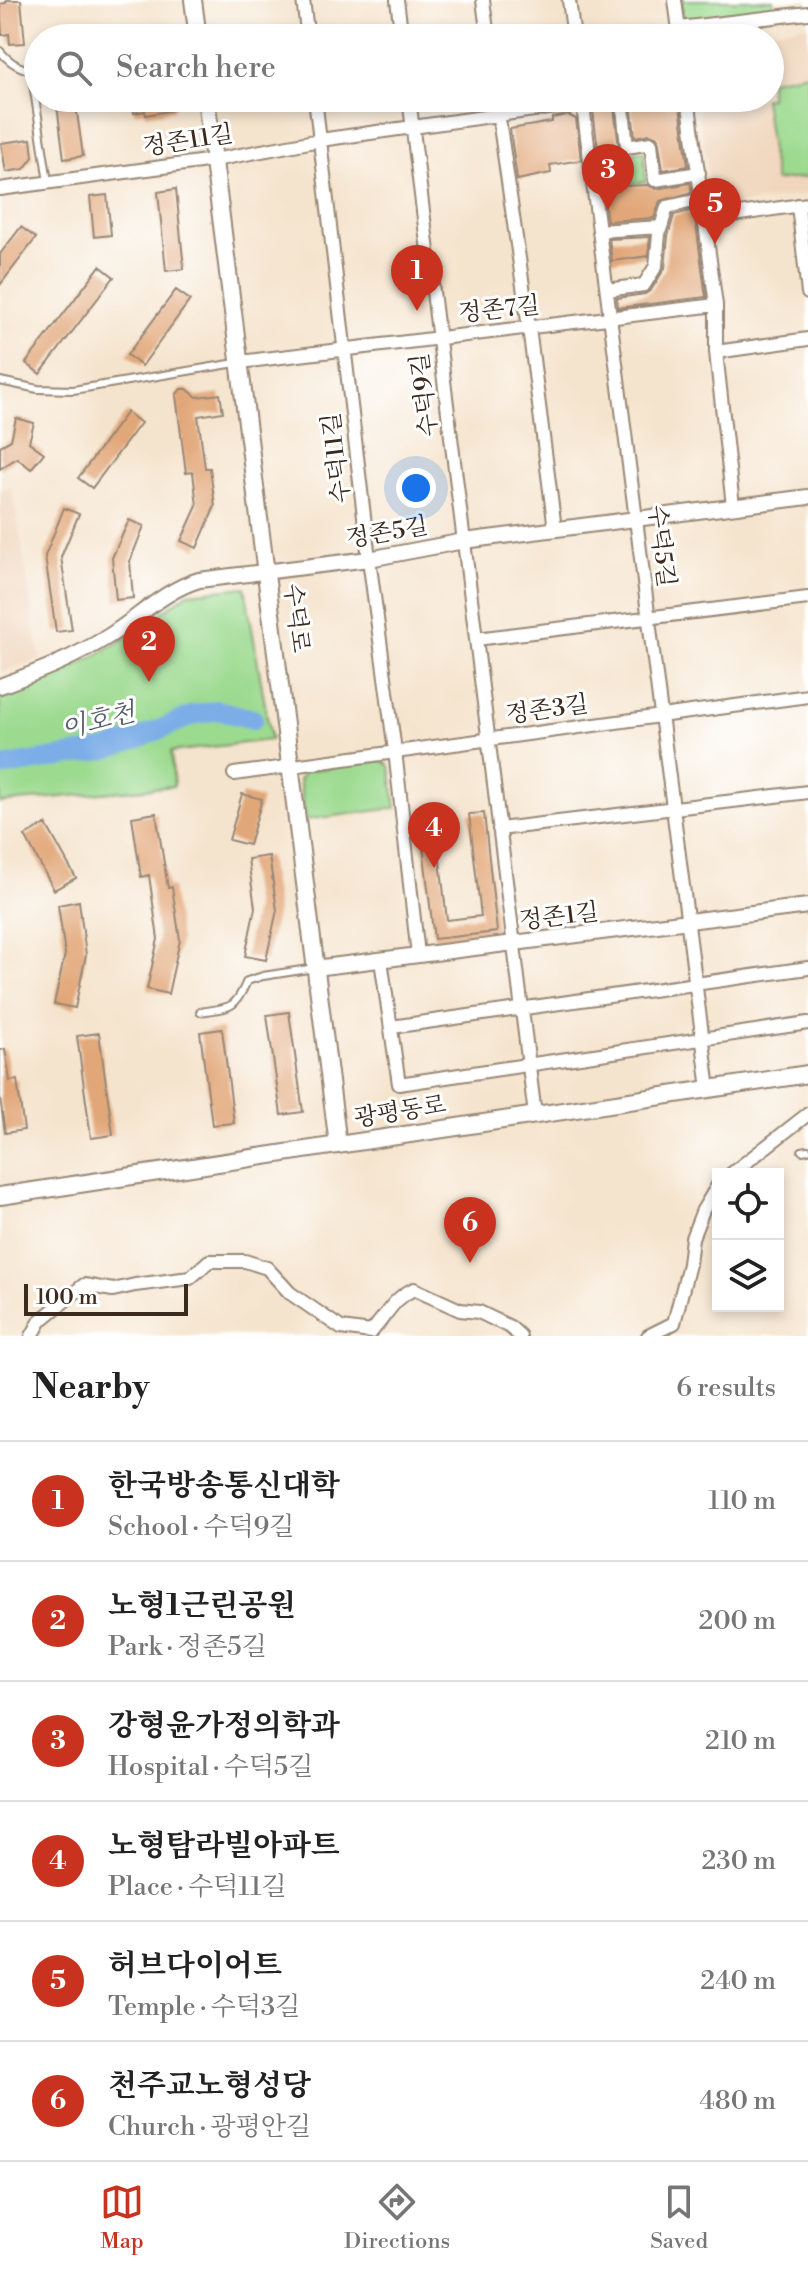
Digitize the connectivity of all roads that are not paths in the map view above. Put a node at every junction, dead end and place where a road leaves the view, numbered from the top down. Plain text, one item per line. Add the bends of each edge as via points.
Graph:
1 (193, 0) edge
2 (303, 0) edge
3 (397, 0) edge
4 (483, 0) edge
5 (569, 0) edge
6 (675, 0) edge
7 (773, 0) edge
8 (808, 13) edge
9 (775, 16) junction
10 (196, 24) edge
11 (306, 24) edge
12 (400, 24) edge
13 (486, 24) edge
14 (572, 24) edge
15 (678, 24) edge
16 (730, 24) edge
17 (0, 51) edge
18 (24, 67) edge
19 (40, 112) edge
20 (208, 112) edge
21 (317, 112) edge
22 (411, 112) edge
23 (498, 112) edge
24 (517, 112) edge
25 (583, 112) edge
26 (623, 112) edge
27 (690, 112) edge
28 (499, 115) junction
29 (413, 127) junction
30 (320, 140) junction
31 (214, 160) junction
32 (699, 173) junction
33 (48, 183) junction
34 (0, 189) edge
35 (703, 199) junction
36 (803, 205) edge
37 (705, 219) junction
38 (661, 227) junction
39 (599, 231) junction
40 (607, 290) junction
41 (808, 293) edge
42 (716, 305) junction
43 (610, 319) junction
44 (529, 328) junction
45 (439, 338) junction
46 (808, 339) edge
47 (345, 348) junction
48 (716, 352) junction
49 (240, 362) junction
50 (0, 381) edge
51 (808, 497) edge
52 (733, 506) junction
53 (636, 519) junction
54 (555, 529) junction
55 (464, 541) junction
56 (369, 559) junction
57 (267, 573) junction
58 (808, 598) edge
59 (649, 618) junction
60 (476, 639) junction
61 (0, 686) edge
62 (808, 696) edge
63 (661, 716) junction
64 (488, 739) junction
65 (395, 751) junction
66 (291, 765) junction
67 (234, 774) dead end
68 (808, 792) edge
69 (673, 808) junction
70 (499, 829) junction
71 (808, 906) edge
72 (686, 922) junction
73 (513, 943) junction
74 (418, 955) junction
75 (381, 960) junction
76 (315, 968) junction
77 (808, 968) edge
78 (695, 985) junction
79 (521, 1009) junction
80 (200, 1012) dead end
81 (808, 1023) edge
82 (391, 1027) junction
83 (702, 1038) junction
84 (528, 1065) junction
85 (808, 1074) edge
86 (709, 1089) junction
87 (808, 1114) edge
88 (535, 1115) junction
89 (338, 1145) junction
90 (739, 1168) edge
91 (712, 1195) edge
92 (0, 1196) edge
93 (32, 1336) edge
94 (520, 1336) edge
95 (648, 1336) edge

1 - 10 main road
2 - 11 street
3 - 12 street
4 - 13 street
5 - 14 street
6 - 15 street
7 - 9 street
8 - 9 street
9 - 16 street
17 - 18 lane via 10,63
19 - 33 lane
20 - 31 main road, 수덕로
21 - 30 street, 수덕11길
22 - 29 street, 수덕9길
23 - 28 street
24 - 28 street, 정존11길
25 - 39 street, 수덕5길
26 - 32 street via 627,147 651,143 655,180
27 - 32 street
28 - 29 street, 정존11길
28 - 44 street
29 - 30 street, 정존11길
29 - 45 street, 수덕9길
30 - 31 street, 정존11길
30 - 47 street, 수덕11길
31 - 33 street, 정존11길
31 - 49 main road, 수덕로
32 - 35 street
33 - 34 street, 정존11길
35 - 37 street
35 - 38 street via 667,207
36 - 37 street
36 - 41 street
37 - 42 street
38 - 39 street
38 - 40 street via 656,266 644,285
39 - 40 street, 수덕5길
40 - 43 street, 수덕5길
42 - 43 street, 정존7길
42 - 48 street
43 - 44 street, 정존7길
43 - 53 street, 수덕5길
44 - 45 street, 정존7길
44 - 54 street
45 - 47 street, 정존7길
45 - 55 street, 수덕9길
46 - 48 street
47 - 49 street, 정존7길
47 - 56 street, 수덕11길
48 - 52 street
49 - 50 lane via 73,390
49 - 57 main road, 수덕로
51 - 52 street, 정존5길
52 - 53 street, 정존5길
53 - 54 street, 정존5길
53 - 59 street, 수덕5길
54 - 55 street, 정존5길
55 - 56 street, 정존5길
55 - 60 street, 수덕9길
56 - 57 street, 정존5길
56 - 65 street, 수덕11길
57 - 61 street, 정존5길 via 181,585 77,655
57 - 66 main road, 수덕로
58 - 59 street
59 - 60 street
59 - 63 street, 수덕5길
60 - 64 street, 수덕9길
62 - 63 street, 정존3길
63 - 64 street, 정존3길
63 - 69 street, 수덕5길
64 - 65 street, 정존3길
64 - 70 street, 수덕9길
65 - 66 street, 정존3길
65 - 74 street, 수덕11길
66 - 67 street, 정존3길
66 - 76 main road, 수덕로
68 - 69 street
69 - 70 street
69 - 72 street, 수덕5길
70 - 73 street, 수덕9길
71 - 72 street, 정존1길
72 - 73 street, 정존1길
72 - 78 street, 수덕5길
73 - 74 street, 정존1길
73 - 79 street, 수덕9길
74 - 75 street, 정존1길
75 - 76 street, 정존1길
75 - 82 street
76 - 80 lane via 247,981 238,1001
76 - 89 main road, 수덕로
77 - 78 street
78 - 79 street
78 - 83 street, 수덕5길
79 - 82 street
79 - 84 street, 수덕9길
81 - 83 street
82 - 84 street via 399,1084
83 - 84 street
83 - 86 street, 수덕5길
84 - 88 street, 수덕9길
85 - 86 main road, 광평동로
86 - 88 main road, 광평동로
87 - 90 street
88 - 89 main road, 광평동로
89 - 92 main road, 광평동로
91 - 95 street via 692,1238 674,1323
93 - 94 street via 41,1320 84,1285 113,1290 190,1278 209,1261 245,1261 267,1268 290,1293 341,1328 371,1332 398,1296 414,1289 460,1310 479,1312

